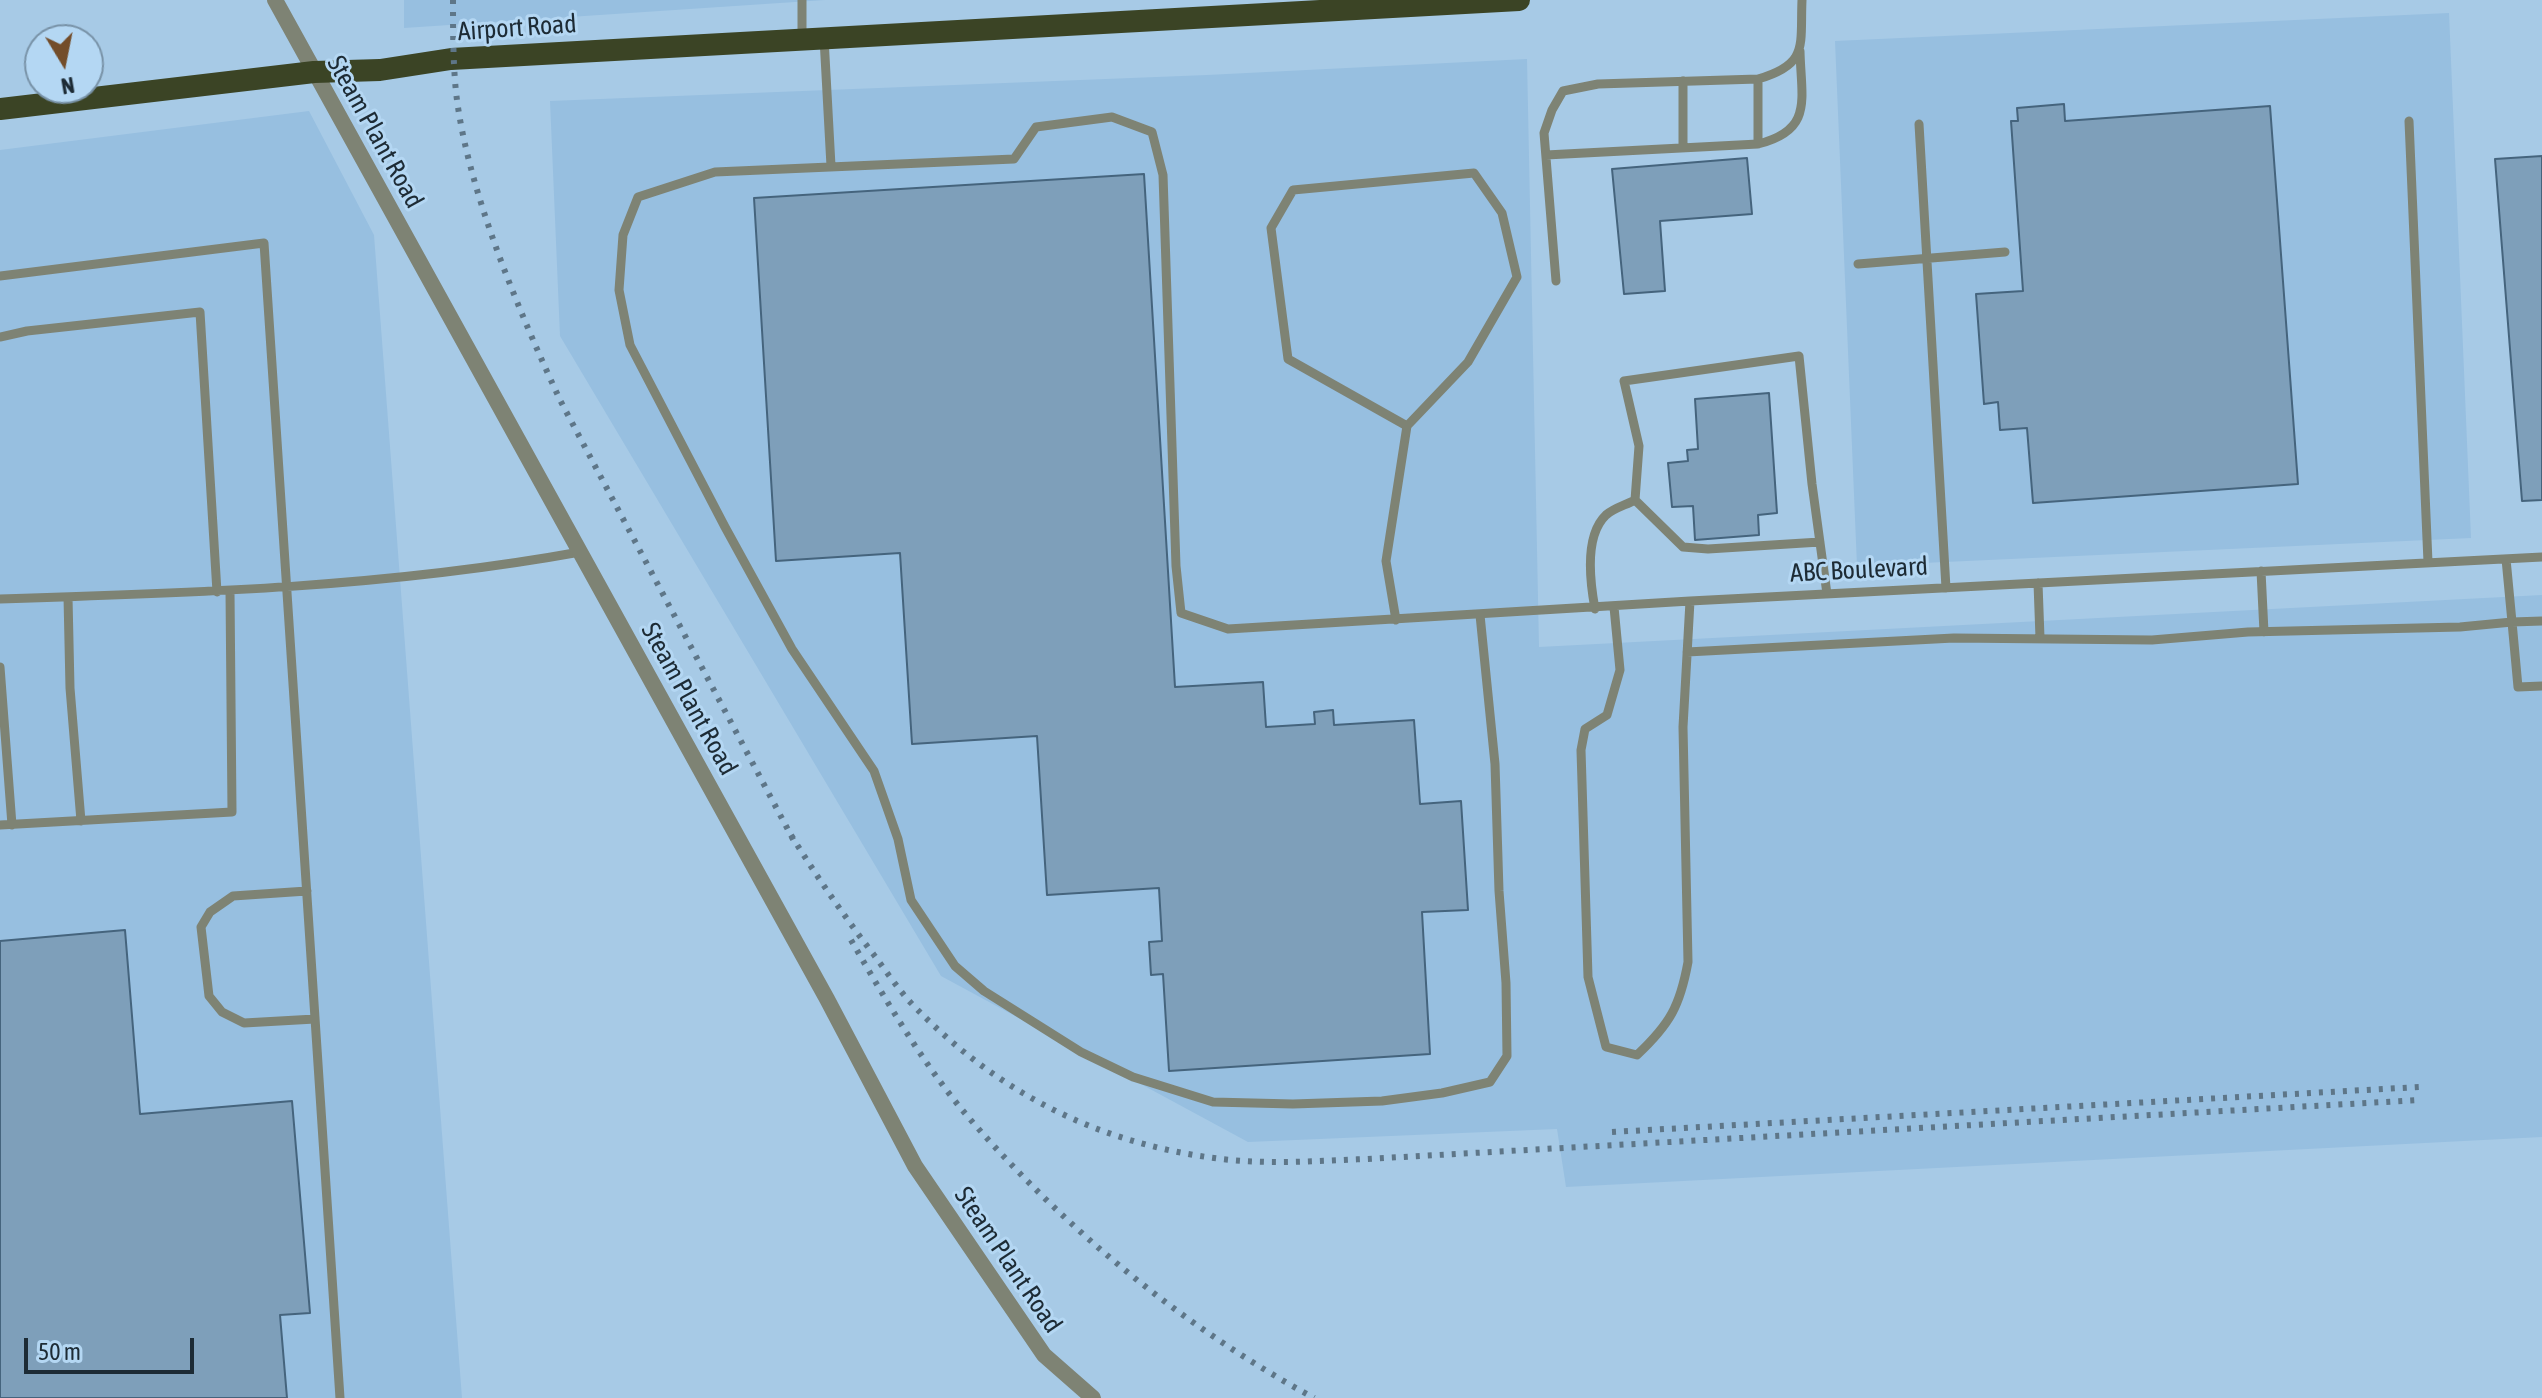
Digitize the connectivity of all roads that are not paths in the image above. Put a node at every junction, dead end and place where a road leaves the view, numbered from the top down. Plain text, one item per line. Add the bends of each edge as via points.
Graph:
1 (275, 0) edge
2 (802, 0) edge
3 (1519, 0) edge
4 (1802, 0) edge
5 (1423, 3) edge
6 (1325, 5) edge
7 (813, 38) junction
8 (1800, 51) junction
9 (314, 72) junction
10 (1758, 79) junction
11 (1683, 81) junction
12 (0, 109) edge
13 (2409, 121) dead end
14 (1919, 124) dead end
15 (1758, 144) junction
16 (1683, 148) junction
17 (1546, 155) junction
18 (831, 166) junction
19 (2005, 252) dead end
20 (1927, 258) junction
21 (1858, 264) dead end
22 (0, 276) edge
23 (1556, 281) dead end
24 (0, 337) edge
25 (1407, 426) junction
26 (1635, 500) junction
27 (1820, 542) junction
28 (580, 552) junction
29 (2542, 557) edge
30 (2506, 559) junction
31 (2428, 562) junction
32 (2261, 571) junction
33 (2038, 583) junction
34 (288, 588) junction
35 (1946, 588) junction
36 (230, 591) junction
37 (217, 592) junction
38 (1827, 594) junction
39 (68, 597) junction
40 (0, 599) edge
41 (1690, 601) junction
42 (1614, 607) junction
43 (1595, 609) junction
44 (1480, 615) junction
45 (1396, 620) junction
46 (2542, 621) edge
47 (2512, 622) junction
48 (2264, 632) junction
49 (2040, 638) junction
50 (1687, 652) junction
51 (0, 667) edge
52 (2542, 686) edge
53 (81, 821) junction
54 (0, 825) edge
55 (12, 825) junction
56 (307, 891) junction
57 (315, 1019) junction
58 (340, 1398) edge
59 (1093, 1398) edge

1 - 9 street, Steam Plant Road
2 - 7 lane
3 - 5 highway, Airport Road
4 - 8 lane
5 - 6 highway, Airport Road
6 - 7 highway, Airport Road
7 - 9 highway, Airport Road
7 - 18 lane
8 - 10 lane via 1793,63
8 - 15 lane via 1801,112 1794,128
9 - 12 highway, Airport Road
9 - 28 street, Steam Plant Road
10 - 11 lane
10 - 15 lane
11 - 16 lane
11 - 17 lane via 1598,84 1563,91 1544,133
13 - 31 lane
14 - 20 lane
15 - 16 lane
16 - 17 lane
17 - 23 lane
18 - 44 lane via 715,172 638,197 623,235 619,290 630,345 718,514 792,649 874,771 898,839 911,900 955,966 984,991 1081,1052 1133,1077 1213,1102 1382,1101 1490,1082 1507,1056 1506,983 1495,764
18 - 45 lane, ABC Boulevard via 1014,159 1036,127 1112,117 1152,132 1163,175 1181,613 1228,629
19 - 20 lane
20 - 21 lane
20 - 35 lane
22 - 34 lane via 264,243
24 - 37 lane via 200,312
25 - 25 lane via 1468,362 1517,277 1502,213 1474,173 1293,190 1271,228 1288,359
25 - 45 lane via 1386,561
26 - 27 lane via 1683,547
26 - 27 lane via 1639,446 1624,381 1799,356
26 - 43 lane via 1600,522 1589,558
27 - 38 lane
28 - 34 lane via 494,567
28 - 59 street, Steam Plant Road via 915,1166 1044,1355
29 - 30 lane, ABC Boulevard
30 - 31 lane, ABC Boulevard
30 - 47 lane
31 - 32 lane, ABC Boulevard
32 - 33 lane, ABC Boulevard
32 - 48 lane
33 - 35 lane, ABC Boulevard
33 - 49 lane
34 - 36 lane
34 - 56 lane
35 - 38 lane, ABC Boulevard
36 - 37 lane
36 - 53 lane via 232,812
37 - 39 lane
38 - 41 lane, ABC Boulevard
39 - 40 lane
39 - 53 lane
41 - 42 lane, ABC Boulevard
41 - 50 lane
42 - 43 lane, ABC Boulevard
42 - 50 lane via 1620,670 1607,715 1585,729 1581,750 1588,977 1606,1047 1637,1055 1659,1034 1682,997 1688,962 1683,727
43 - 44 lane, ABC Boulevard
44 - 45 lane, ABC Boulevard
46 - 47 lane
47 - 48 lane
47 - 52 lane via 2518,687
48 - 49 lane via 2152,640
49 - 50 lane
51 - 55 lane
53 - 55 lane
54 - 55 lane
56 - 57 lane
56 - 57 lane via 233,896 210,912 201,927 209,996 222,1012 244,1023
57 - 58 lane

